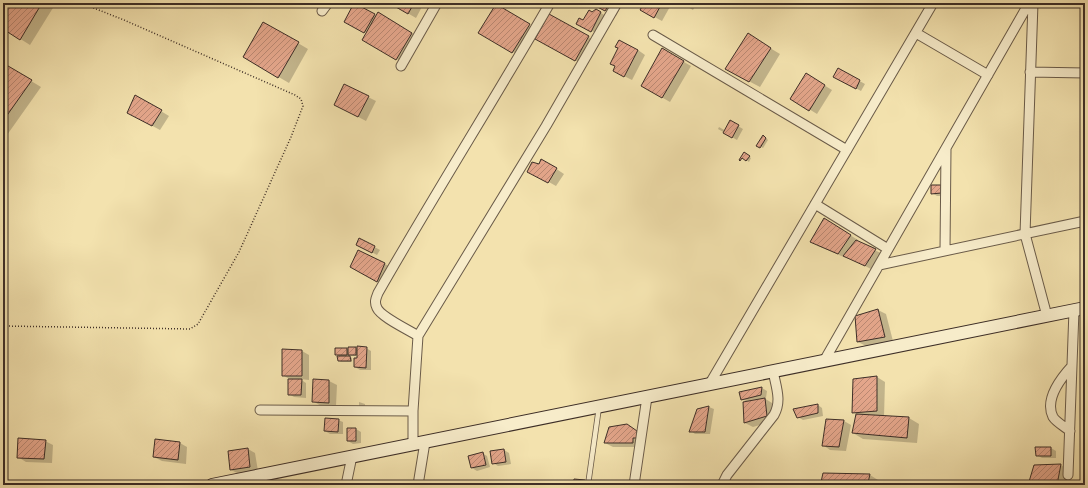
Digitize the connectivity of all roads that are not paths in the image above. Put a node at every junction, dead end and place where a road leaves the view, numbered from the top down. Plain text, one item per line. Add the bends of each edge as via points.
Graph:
1 (328, 3) edge
2 (437, 3) edge
3 (550, 3) edge
4 (617, 3) edge
5 (934, 3) edge
6 (1029, 3) edge
7 (1033, 3) edge
8 (322, 11) dead end
9 (916, 33) junction
10 (652, 35) dead end
11 (401, 66) dead end
12 (1030, 72) junction
13 (1085, 73) edge
14 (988, 74) junction
15 (946, 148) junction
16 (847, 150) junction
17 (815, 204) junction
18 (1085, 222) edge
19 (1025, 234) junction
20 (888, 249) junction
21 (945, 250) junction
22 (879, 264) junction
23 (1080, 309) edge
24 (1047, 316) junction
25 (418, 336) junction
26 (824, 361) junction
27 (1072, 366) junction
28 (773, 371) junction
29 (709, 384) junction
30 (648, 397) junction
31 (599, 407) junction
32 (260, 410) dead end
33 (413, 411) junction
34 (1070, 431) junction
35 (419, 443) junction
36 (352, 456) junction
37 (1068, 476) dead end
38 (212, 485) edge
39 (346, 485) edge
40 (418, 485) edge
41 (588, 485) edge
42 (634, 485) edge
43 (722, 485) edge

1 - 8 street
2 - 11 street
3 - 25 street via 378,292 375,301 377,308 390,320
4 - 25 street via 546,126
5 - 9 street
6 - 14 street
7 - 12 street
9 - 14 street
9 - 16 street
10 - 16 street
12 - 13 street
12 - 19 street
14 - 15 street
15 - 20 street
15 - 21 street
16 - 17 street
17 - 20 street
17 - 29 street
18 - 19 street
19 - 21 street
19 - 24 street
20 - 22 street
21 - 22 street
22 - 26 street
23 - 24 main road
23 - 27 street
24 - 26 main road
25 - 33 street
26 - 28 main road
27 - 34 street
27 - 34 street via 1059,382 1051,410 1053,417
28 - 29 main road
28 - 43 street via 779,400 778,408
29 - 30 main road
30 - 31 main road
30 - 42 street
31 - 35 main road
31 - 41 lane
32 - 33 street
33 - 35 street
34 - 37 street
35 - 36 main road
35 - 40 street
36 - 38 main road
36 - 39 street

